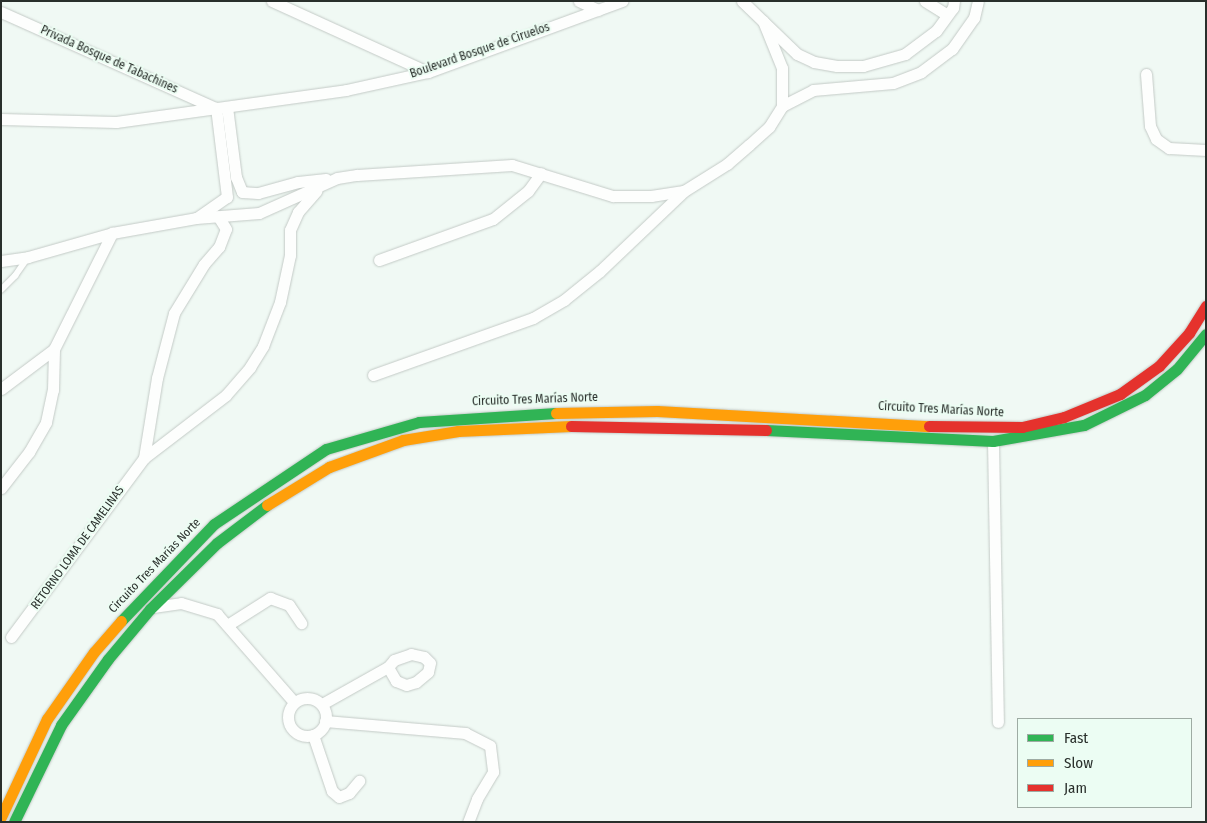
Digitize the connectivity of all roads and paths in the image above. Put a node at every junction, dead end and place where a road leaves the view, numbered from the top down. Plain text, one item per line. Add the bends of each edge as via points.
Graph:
1 (272, 1) edge
2 (579, 1) edge
3 (622, 1) edge
4 (742, 1) edge
5 (925, 1) edge
6 (954, 1) edge
7 (978, 1) edge
8 (598, 10) junction
9 (1, 12) edge
10 (948, 15) junction
11 (763, 21) junction
12 (428, 72) junction
13 (1146, 74) dead end
14 (782, 106) junction
15 (222, 107) junction
16 (1, 119) edge
17 (1206, 150) edge
18 (541, 173) junction
19 (337, 178) junction
20 (323, 184) junction
21 (684, 191) junction
22 (218, 216) junction
23 (196, 218) junction
24 (112, 233) junction
25 (28, 257) junction
26 (379, 260) dead end
27 (1, 261) edge
28 (1, 290) edge
29 (1206, 306) edge
30 (1206, 334) edge
31 (54, 349) junction
32 (373, 375) dead end
33 (1, 389) edge
34 (657, 411) junction
35 (1082, 411) junction
36 (1084, 425) junction
37 (655, 426) junction
38 (993, 441) junction
39 (144, 458) junction
40 (1, 488) edge
41 (150, 609) junction
42 (301, 623) dead end
43 (229, 624) junction
44 (12, 637) dead end
45 (388, 667) dead end
46 (294, 702) junction
47 (322, 704) junction
48 (47, 719) junction
49 (325, 721) junction
50 (998, 722) dead end
51 (61, 725) junction
52 (313, 735) junction
53 (359, 781) dead end
54 (1, 818) edge
55 (16, 820) edge
56 (468, 822) edge

1 - 12 street
2 - 8 street
3 - 8 street, Boulevard Bosque de Ciruelos
4 - 11 street
5 - 10 street
6 - 10 street
7 - 14 street via 974,18 952,49 921,72 893,83 813,90
8 - 12 street, Boulevard Bosque de Ciruelos
9 - 15 street, Privada Bosque de Tabachines
10 - 11 street via 936,32 905,54 863,66 814,62 781,41
11 - 14 street via 782,68
12 - 15 street, Boulevard Bosque de Ciruelos via 346,90
13 - 17 street via 1150,126 1156,139 1169,148
14 - 21 street via 769,127 749,145 727,164
15 - 16 street, Boulevard Bosque de Ciruelos via 116,122
15 - 19 street via 242,192 250,194 298,182
15 - 23 street via 227,197
18 - 19 street via 512,165
18 - 21 street via 613,196 651,196
18 - 26 street via 528,191 493,219
19 - 20 street
20 - 22 street via 258,214
20 - 39 street via 307,199 290,230 290,255 280,302 263,346 250,367 226,394
21 - 32 street via 600,271 564,300 533,318
22 - 23 street
22 - 39 street via 226,229 219,247 204,264 174,313 157,378
23 - 24 street
24 - 25 street
24 - 31 street
25 - 27 street
25 - 28 lane
29 - 35 street, Circuito Tres Marías Norte via 1189,333 1159,366 1120,394
30 - 36 street, Circuito Tres Marías Norte via 1177,369 1144,395
31 - 33 street
31 - 40 street via 53,390 46,422 29,452
34 - 35 street, Circuito Tres Marías Norte via 990,428 1022,427
34 - 37 street
34 - 48 street, Circuito Tres Marías Norte via 484,415 419,422 326,449 214,524 148,590 94,652
35 - 36 street
36 - 38 street, Circuito Tres Marías Norte
37 - 38 street, Circuito Tres Marías Norte
37 - 41 street, Circuito Tres Marías Norte via 458,432 403,440 373,449 304,480 255,513 182,575
38 - 50 street
39 - 44 street, RETORNO LOMA DE CAMELINAS
41 - 43 street via 159,604 202,607
41 - 51 street, Circuito Tres Marías Norte via 108,659
42 - 43 street via 289,605 270,598
43 - 46 street
45 - 47 street
46 - 47 street via 305,698
46 - 52 street via 288,714 291,727 299,734
47 - 49 street
48 - 51 street
48 - 54 street, Circuito Tres Marías Norte
49 - 52 street via 321,730
49 - 56 street via 466,733 490,746 493,772
51 - 55 street, Circuito Tres Marías Norte
52 - 53 street via 332,792 339,796 350,793

